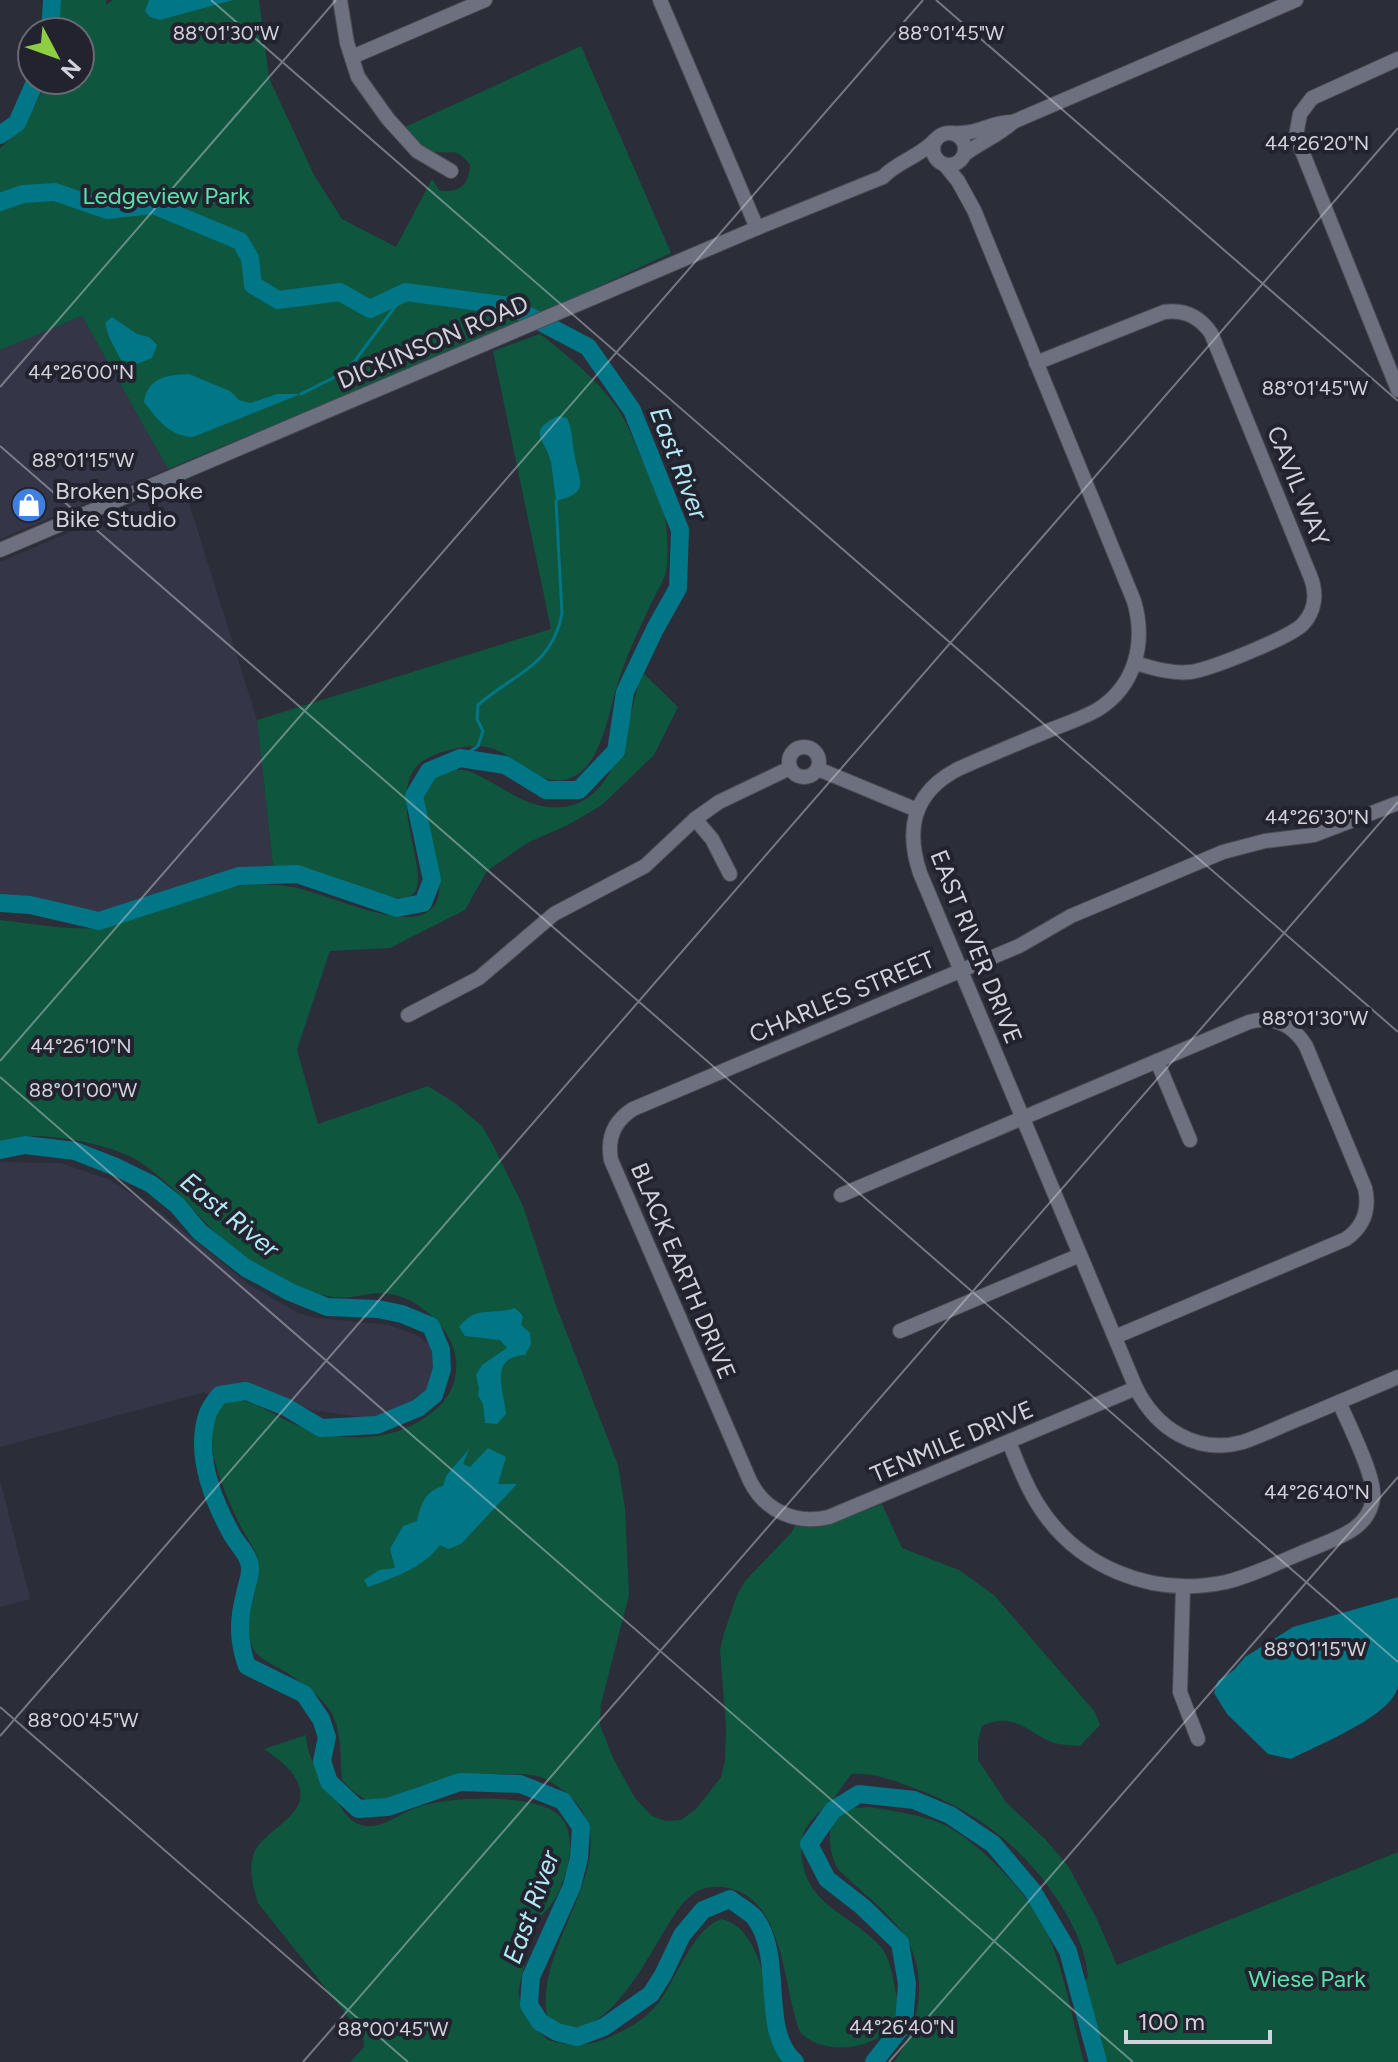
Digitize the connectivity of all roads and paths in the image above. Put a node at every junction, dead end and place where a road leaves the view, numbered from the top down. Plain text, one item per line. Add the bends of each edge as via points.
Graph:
1 (340, 0) edge
2 (485, 0) edge
3 (660, 0) edge
4 (1296, 0) edge
5 (352, 57) junction
6 (1398, 59) edge
7 (1013, 122) junction
8 (951, 133) junction
9 (936, 139) junction
10 (964, 156) junction
11 (943, 164) junction
12 (451, 171) dead end
13 (883, 177) junction
14 (974, 210) junction
15 (757, 228) junction
16 (1036, 363) junction
17 (1398, 390) edge
18 (0, 550) edge
19 (1135, 663) junction
20 (790, 768) junction
21 (818, 769) junction
22 (1398, 803) edge
23 (917, 810) junction
24 (695, 819) junction
25 (730, 874) dead end
26 (961, 971) junction
27 (408, 1015) dead end
28 (1157, 1061) junction
29 (704, 1079) joint
30 (1023, 1118) junction
31 (1190, 1140) dead end
32 (841, 1195) dead end
33 (1080, 1255) junction
34 (900, 1331) dead end
35 (1115, 1337) junction
36 (1398, 1377) edge
37 (1136, 1388) junction
38 (1339, 1402) junction
39 (1009, 1442) junction
40 (782, 1514) joint
41 (1183, 1587) junction
42 (1198, 1739) dead end

1 - 5 street
2 - 5 street
3 - 15 street
4 - 7 street
5 - 12 street via 358,77 388,119 417,151
6 - 17 street via 1312,98 1300,114 1296,136
7 - 8 street via 975,133
7 - 10 street
8 - 9 street
8 - 10 street via 963,140
9 - 11 street via 932,150
9 - 13 street, DICKINSON ROAD
10 - 11 street via 955,164
10 - 14 street
11 - 13 street, DICKINSON ROAD via 924,164 894,179
11 - 14 street
13 - 15 street, DICKINSON ROAD
14 - 16 street
15 - 18 street, DICKINSON ROAD
16 - 19 street via 1134,601 1140,631
16 - 19 street, CAVIL WAY via 1164,312 1199,319 1211,333 1311,578 1313,607 1291,633 1192,672
19 - 23 street via 1121,689 1098,709 947,775
20 - 21 street via 799,777 810,777
20 - 21 street via 794,750 805,747 820,759
20 - 24 street via 742,789
21 - 23 street
22 - 26 street, CHARLES STREET via 1336,829 1223,852 1071,916 1032,940
23 - 26 street, EAST RIVER DRIVE via 913,852
24 - 25 street
24 - 27 street via 645,866 554,914 479,978
26 - 29 street, CHARLES STREET
26 - 30 street, EAST RIVER DRIVE
28 - 30 street
28 - 31 street
28 - 35 street via 1249,1022 1285,1024 1306,1046 1365,1188 1367,1205 1358,1229 1346,1239
29 - 40 street, BLACK EARTH DRIVE via 626,1114 612,1133 609,1150 750,1481 765,1503
30 - 32 street
30 - 33 street, EAST RIVER DRIVE
33 - 34 street
33 - 35 street, EAST RIVER DRIVE
35 - 37 street, EAST RIVER DRIVE
36 - 38 street, EAST RIVER DRIVE
37 - 38 street, EAST RIVER DRIVE via 1151,1413 1172,1432 1216,1445 1243,1442
37 - 39 street, TENMILE DRIVE
38 - 41 street via 1372,1481 1371,1508 1361,1524 1246,1576
39 - 40 street, TENMILE DRIVE via 829,1517 812,1520
39 - 41 street via 1036,1502 1073,1546 1129,1577
41 - 42 street via 1180,1692

